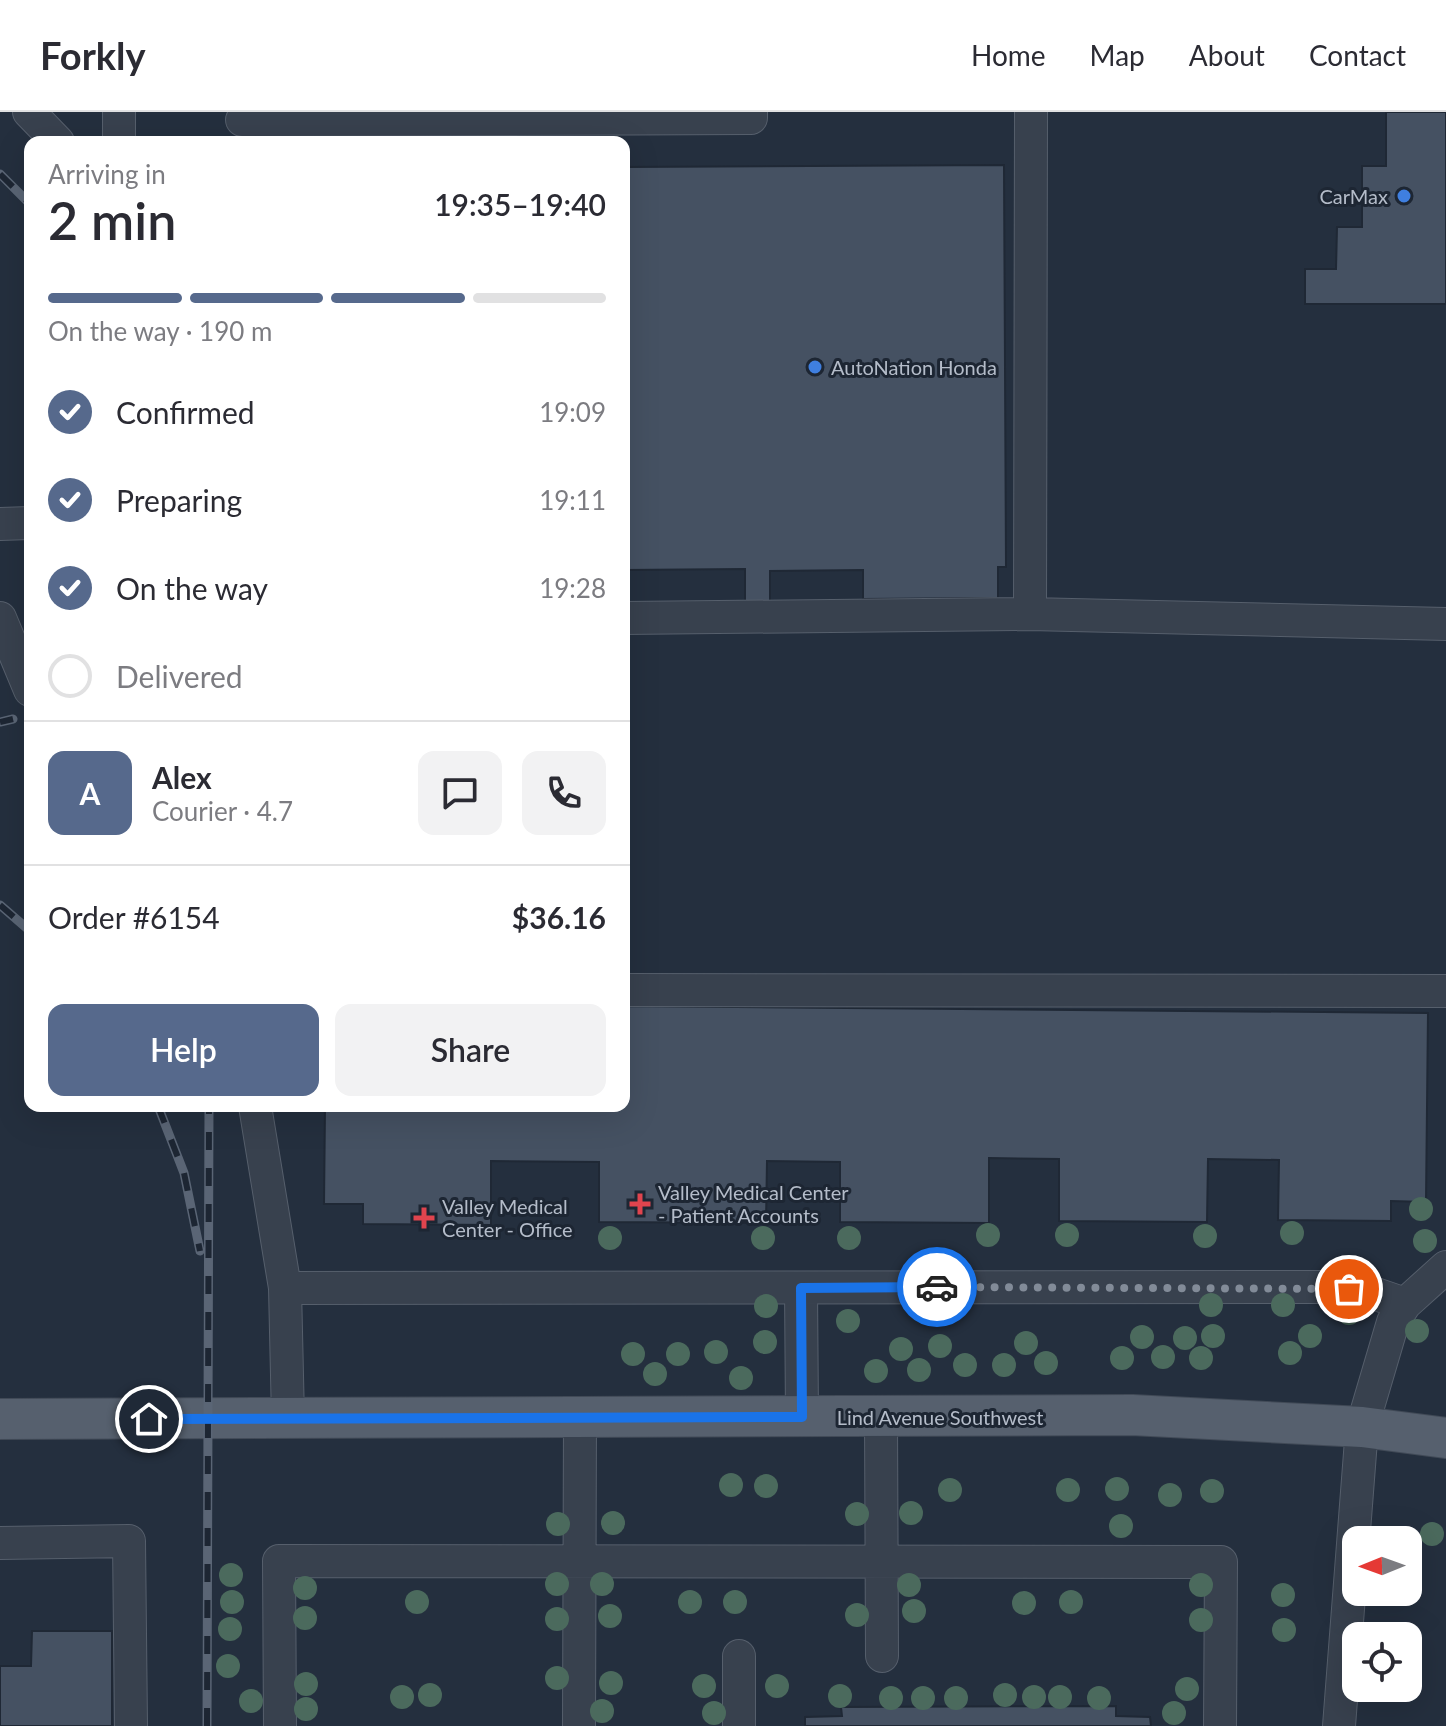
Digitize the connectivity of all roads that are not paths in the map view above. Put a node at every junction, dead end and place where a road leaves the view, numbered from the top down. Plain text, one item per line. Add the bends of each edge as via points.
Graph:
1 (29, 112) edge
2 (119, 112) edge
3 (751, 112) edge
4 (1031, 112) edge
5 (242, 125) edge
6 (363, 130) edge
7 (52, 136) edge
8 (119, 136) edge
9 (24, 523) edge
10 (0, 524) edge
11 (1030, 614) junction
12 (0, 618) edge
13 (630, 618) edge
14 (1446, 624) edge
15 (24, 676) edge
16 (630, 990) edge
17 (1446, 991) edge
18 (256, 1112) edge
19 (1446, 1267) edge
20 (285, 1288) junction
21 (801, 1288) junction
22 (1405, 1304) junction
23 (802, 1417) junction
24 (580, 1418) junction
25 (881, 1418) junction
26 (0, 1419) edge
27 (288, 1419) junction
28 (1362, 1427) junction
29 (1446, 1438) edge
30 (0, 1543) edge
31 (579, 1561) junction
32 (882, 1562) junction
33 (739, 1656) dead end
34 (882, 1656) dead end
35 (131, 1726) edge
36 (280, 1726) edge
37 (579, 1726) edge
38 (739, 1726) edge
39 (1220, 1726) edge
40 (1339, 1726) edge

1 - 7 street
2 - 8 street
3 - 6 street via 751,118
4 - 11 street
5 - 6 street
9 - 10 street
11 - 13 street
11 - 14 street
12 - 15 street
16 - 17 street
18 - 20 street
19 - 22 street
20 - 21 street
20 - 27 street
21 - 22 street via 1328,1287 1370,1292
21 - 23 street
22 - 28 street via 1384,1347
23 - 24 main road, Lind Avenue Southwest
23 - 25 main road, Lind Avenue Southwest
24 - 27 main road, Lind Avenue Southwest
24 - 31 street
25 - 28 main road, Lind Avenue Southwest via 1132,1415
25 - 32 street
26 - 27 main road, Lind Avenue Southwest
28 - 29 main road, Lind Avenue Southwest
28 - 40 street
30 - 35 street via 129,1541
31 - 32 street
31 - 36 street via 279,1561
31 - 37 street
32 - 34 street
32 - 39 street via 1221,1562
33 - 38 street

